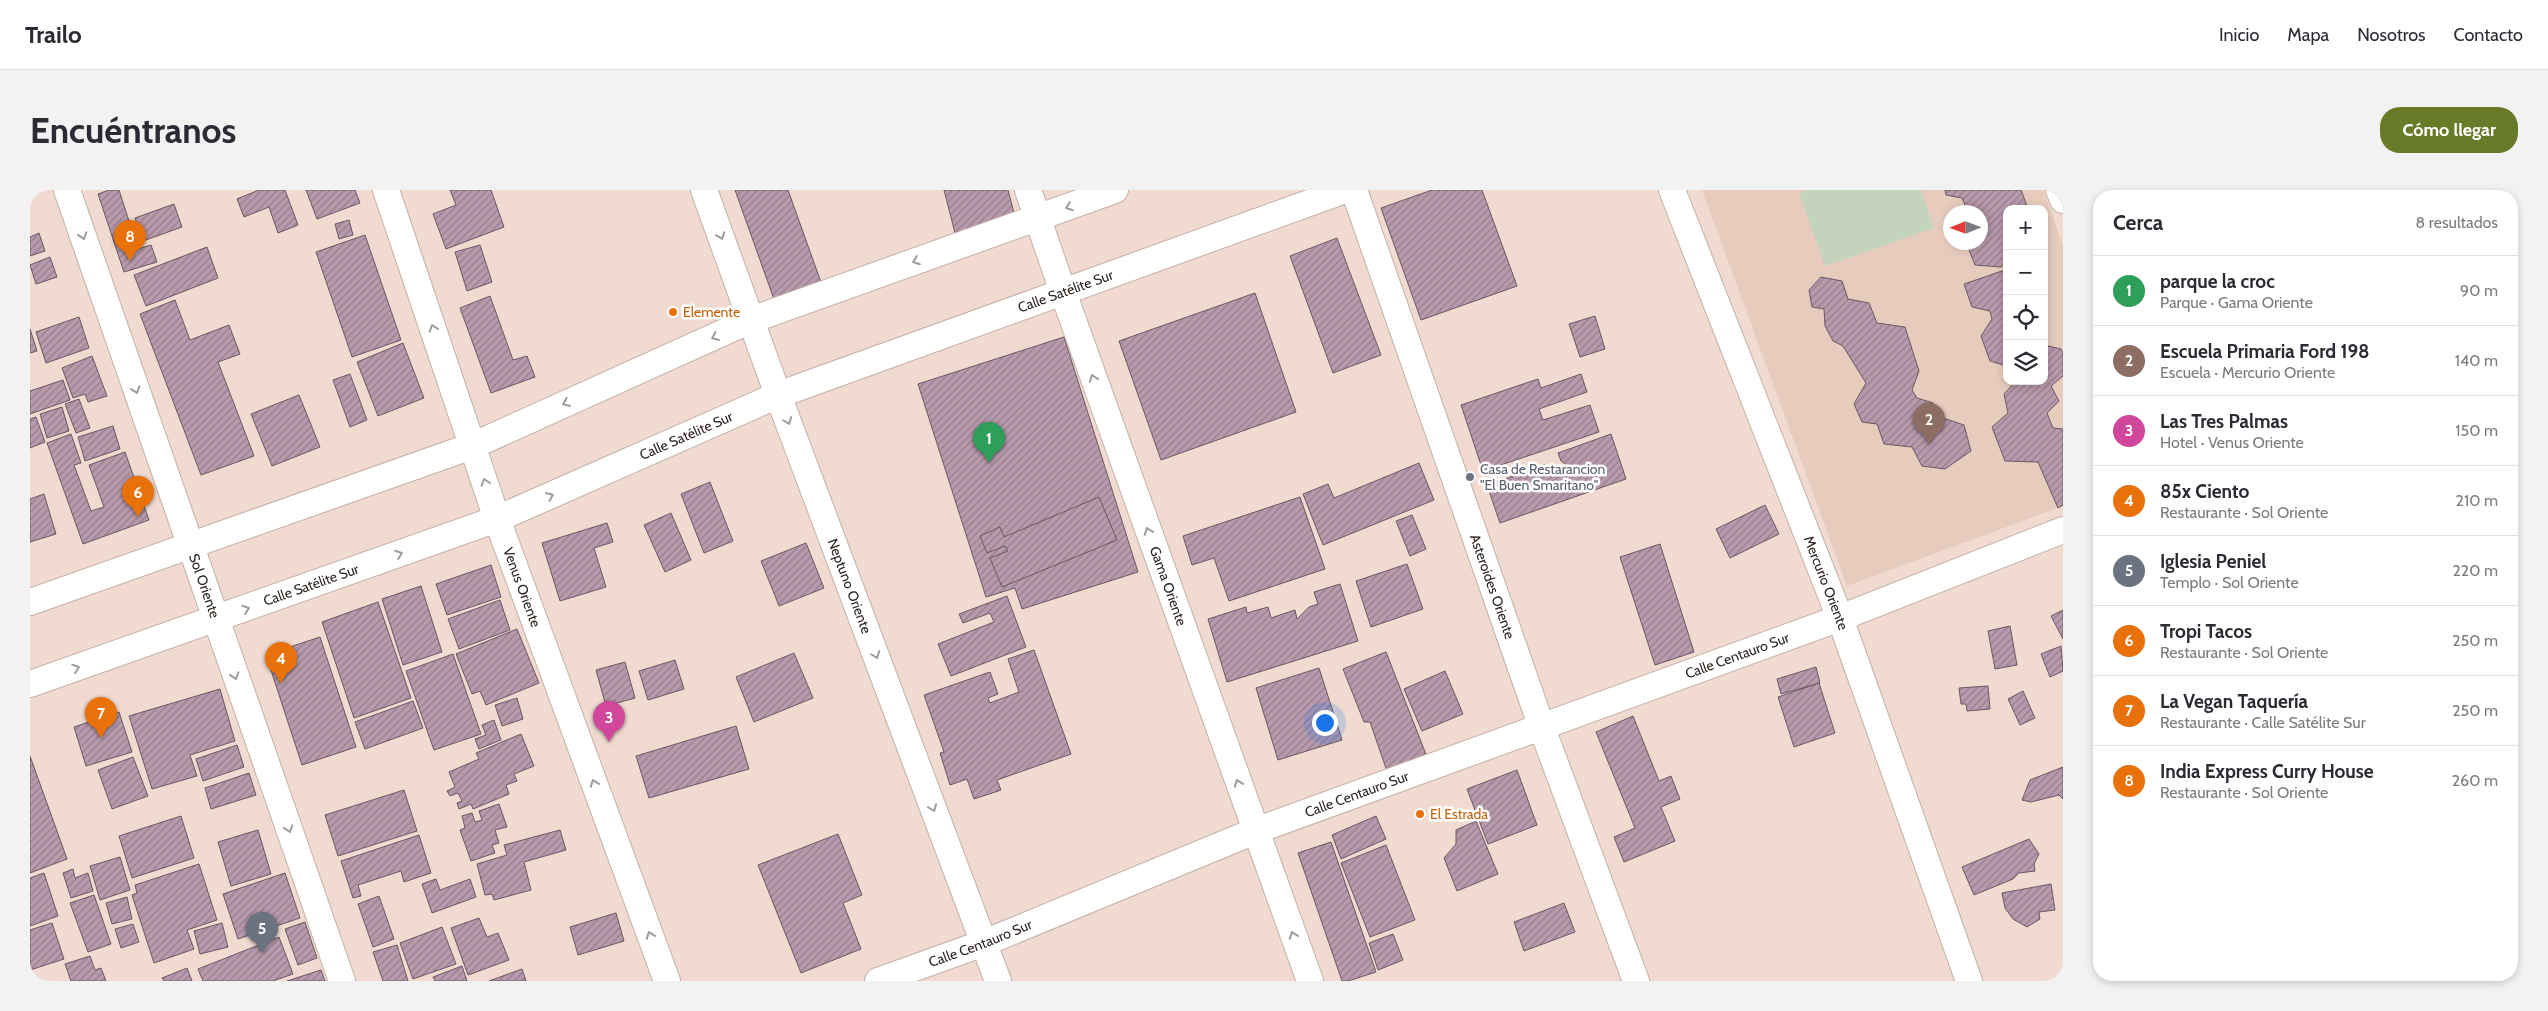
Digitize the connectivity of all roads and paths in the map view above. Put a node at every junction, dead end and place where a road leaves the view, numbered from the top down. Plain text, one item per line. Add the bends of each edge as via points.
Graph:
1 (68, 190) edge
2 (386, 190) edge
3 (704, 190) edge
4 (1028, 190) edge
5 (1115, 190) edge
6 (1345, 190) edge
7 (1354, 190) edge
8 (1672, 190) edge
9 (2059, 190) edge
10 (2063, 200) edge
11 (1038, 218) junction
12 (1063, 292) junction
13 (751, 320) junction
14 (778, 395) junction
15 (472, 446) junction
16 (497, 519) junction
17 (2063, 530) edge
18 (190, 545) junction
19 (30, 602) edge
20 (1840, 618) junction
21 (216, 620) junction
22 (30, 684) edge
23 (1542, 728) junction
24 (1255, 831) junction
25 (984, 943) junction
26 (342, 981) edge
27 (667, 981) edge
28 (878, 981) edge
29 (998, 981) edge
30 (1310, 981) edge
31 (1636, 981) edge
32 (1969, 981) edge

1 -> 18 street, Sol Oriente
15 -> 2 street, Venus Oriente
3 -> 13 street, Neptuno Oriente
4 - 11 street, Gama Oriente
5 -> 11 street
6 - 12 street, Calle Satélite Sur
7 - 23 street, Asteroides Oriente
8 - 20 street, Mercurio Oriente
9 - 10 street
11 - 12 street, Gama Oriente
11 -> 13 street
12 - 14 street, Calle Satélite Sur
24 -> 12 street, Gama Oriente
13 - 14 street, Neptuno Oriente
13 -> 15 street
16 -> 14 street, Calle Satélite Sur
14 -> 25 street, Neptuno Oriente
16 -> 15 street, Venus Oriente
15 - 18 street
21 -> 16 street, Calle Satélite Sur
27 -> 16 street, Venus Oriente
17 - 20 street, Calle Centauro Sur
18 - 19 street
18 - 21 street, Sol Oriente
20 - 23 street, Calle Centauro Sur
20 - 32 street, Mercurio Oriente
22 -> 21 street, Calle Satélite Sur
21 -> 26 street, Sol Oriente
23 - 24 street, Calle Centauro Sur
23 - 31 street, Asteroides Oriente
24 - 25 street, Calle Centauro Sur
30 -> 24 street, Gama Oriente
25 - 28 street, Calle Centauro Sur
25 - 29 street, Neptuno Oriente

